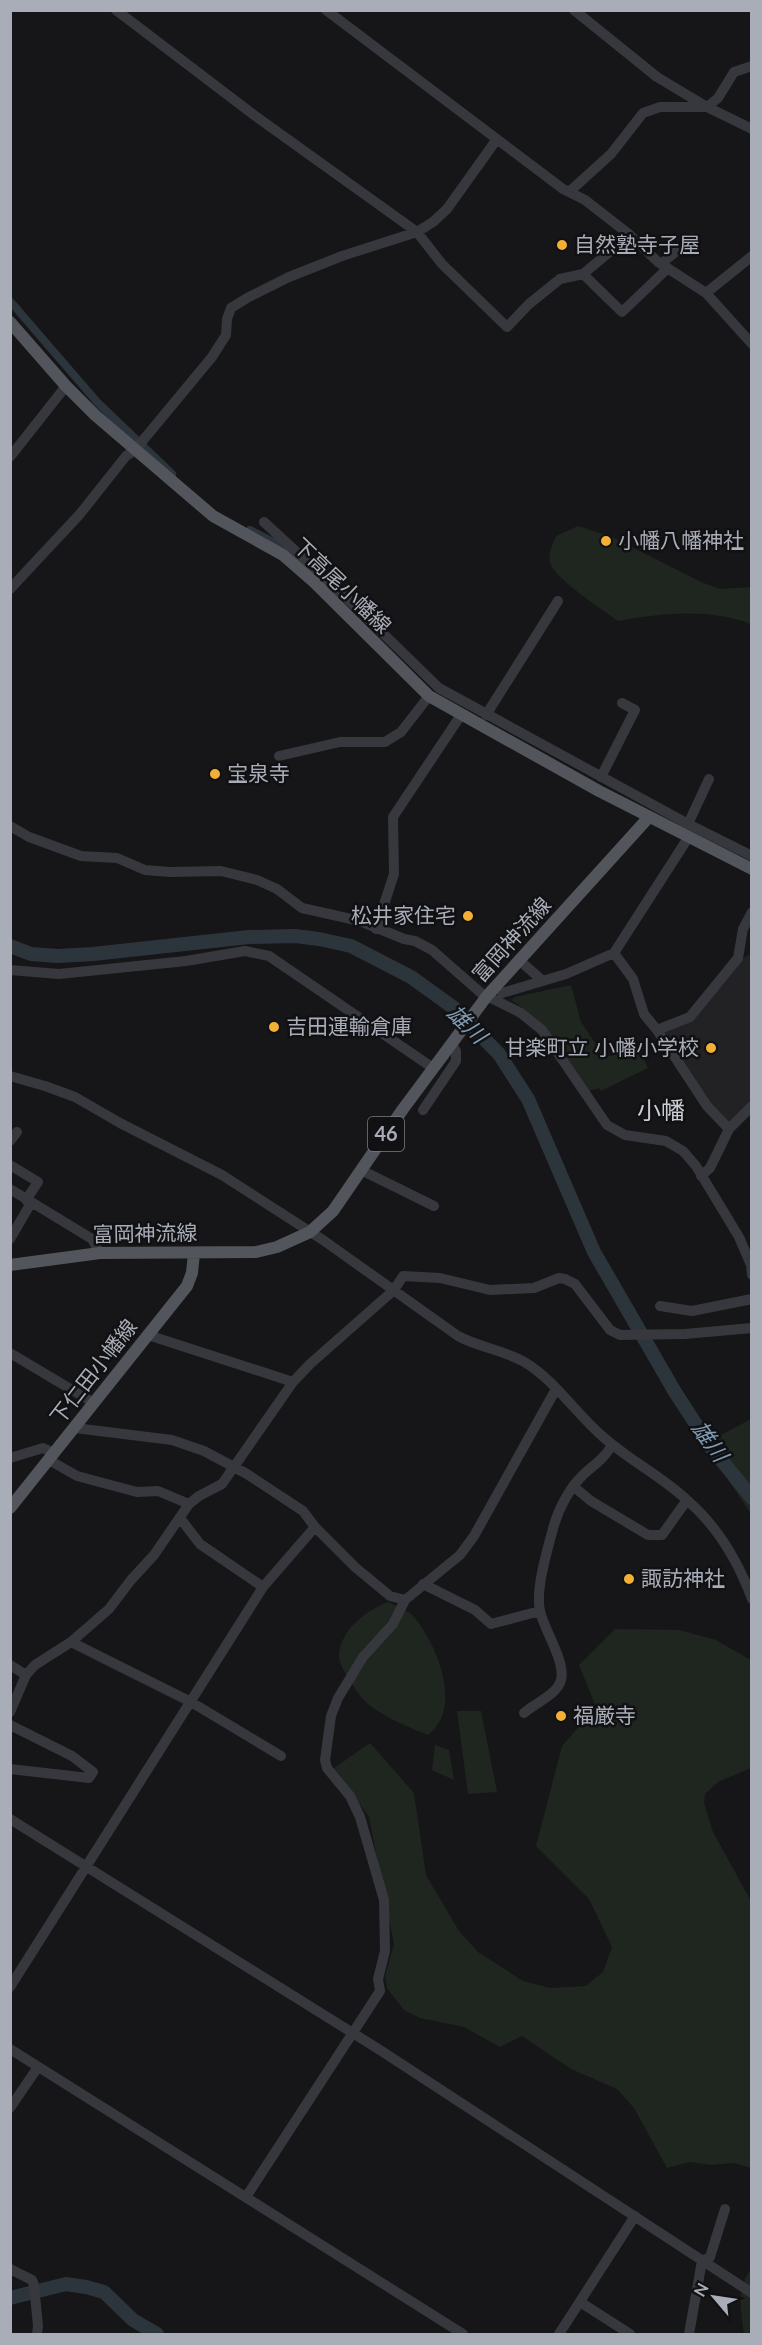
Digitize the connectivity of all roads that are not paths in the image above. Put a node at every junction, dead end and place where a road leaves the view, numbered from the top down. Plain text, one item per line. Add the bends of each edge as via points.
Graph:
1 (116, 10) edge
2 (326, 10) edge
3 (574, 10) edge
4 (752, 66) edge
5 (707, 107) junction
6 (752, 129) edge
7 (497, 139) junction
8 (569, 192) junction
9 (417, 232) junction
10 (630, 235) junction
11 (692, 238) dead end
12 (752, 256) edge
13 (664, 267) junction
14 (583, 274) junction
15 (706, 293) junction
16 (10, 322) edge
17 (752, 344) edge
18 (66, 386) junction
19 (135, 450) junction
20 (10, 457) edge
21 (264, 522) dead end
22 (10, 589) edge
23 (558, 602) dead end
24 (352, 611) junction
25 (429, 696) junction
26 (622, 704) dead end
27 (460, 715) junction
28 (486, 715) junction
29 (279, 756) dead end
30 (601, 777) junction
31 (710, 778) dead end
32 (649, 817) junction
33 (688, 824) junction
34 (10, 826) edge
35 (688, 838) junction
36 (752, 856) edge
37 (752, 869) edge
38 (752, 912) edge
39 (376, 929) junction
40 (614, 953) junction
41 (519, 960) junction
42 (10, 970) edge
43 (543, 981) junction
44 (502, 993) dead end
45 (485, 999) junction
46 (657, 1030) junction
47 (451, 1044) junction
48 (433, 1068) junction
49 (10, 1076) edge
50 (752, 1106) edge
51 (423, 1110) dead end
52 (729, 1130) junction
53 (10, 1165) edge
54 (361, 1170) junction
55 (701, 1176) junction
56 (10, 1189) edge
57 (29, 1201) junction
58 (434, 1206) dead end
59 (310, 1232) junction
60 (10, 1239) edge
61 (100, 1253) junction
62 (194, 1253) junction
63 (10, 1265) edge
64 (751, 1268) edge
65 (394, 1290) junction
66 (752, 1299) edge
67 (660, 1306) dead end
68 (752, 1328) edge
69 (148, 1335) junction
70 (10, 1353) edge
71 (292, 1382) junction
72 (556, 1389) junction
73 (94, 1403) junction
74 (75, 1428) junction
75 (612, 1445) junction
76 (51, 1457) junction
77 (10, 1458) edge
78 (233, 1466) junction
79 (573, 1486) junction
80 (687, 1500) junction
81 (189, 1504) junction
82 (10, 1508) edge
83 (180, 1518) junction
84 (315, 1527) junction
85 (423, 1584) junction
86 (263, 1587) junction
87 (752, 1599) edge
88 (405, 1600) junction
89 (540, 1611) junction
90 (71, 1642) junction
91 (10, 1665) edge
92 (26, 1675) junction
93 (191, 1702) junction
94 (10, 1712) edge
95 (524, 1713) dead end
96 (10, 1725) edge
97 (281, 1756) dead end
98 (10, 1769) edge
99 (10, 1819) edge
100 (87, 1866) junction
101 (10, 1987) edge
102 (353, 2035) junction
103 (10, 2049) edge
104 (38, 2067) junction
105 (10, 2108) edge
106 (246, 2197) junction
107 (725, 2209) dead end
108 (634, 2216) junction
109 (702, 2260) junction
110 (10, 2269) edge
111 (752, 2293) edge
112 (580, 2301) junction
113 (37, 2334) edge
114 (463, 2334) edge
115 (559, 2334) edge
116 (630, 2334) edge
117 (689, 2334) edge

1 - 9 street
2 - 7 street
3 - 5 street via 657,77
4 - 5 street via 734,72
5 - 6 street
5 - 8 street via 660,107 643,113 611,154
7 - 8 street
7 - 9 street via 447,209
8 - 10 street
9 - 14 street via 442,264 507,327 560,279
9 - 19 street via 289,277 231,308 226,334 212,357
10 - 13 street
10 - 14 street
11 - 13 street
12 - 15 street
13 - 14 street via 622,312
13 - 15 street
15 - 17 street
16 - 18 main road, 下高尾小幡線
18 - 19 main road, 下高尾小幡線
18 - 20 street
19 - 22 street
19 - 24 main road, 下高尾小幡線 via 221,522 283,555
21 - 24 street
23 - 28 street
24 - 25 main road, 下高尾小幡線
24 - 28 street via 439,688
25 - 27 main road, 下高尾小幡線
25 - 29 street via 401,732 385,742 340,742
26 - 30 street via 635,710
27 - 32 main road, 下高尾小幡線
27 - 39 street via 393,817 394,874
28 - 30 street
30 - 33 street
31 - 33 street
32 - 35 main road
32 - 41 main road, 富岡神流線 / 46
33 - 36 street
34 - 39 street via 81,855 117,858 145,870 221,871 257,880 302,908 346,917
35 - 37 main road
35 - 40 street
38 - 46 street via 742,928 738,958 690,1017
39 - 45 street via 432,950
40 - 43 street
40 - 46 street via 633,979 644,1014
41 - 43 street
41 - 45 main road, 富岡神流線 / 46
42 - 48 street via 59,974 253,952 269,956
43 - 44 street
45 - 47 main road, 富岡神流線 / 46
45 - 55 street via 521,1013 542,1030 607,1125 632,1138 656,1139 676,1146
46 - 52 street via 707,1106
47 - 48 main road, 富岡神流線 / 46
47 - 51 street via 456,1061
48 - 54 main road, 富岡神流線 / 46
49 - 59 street via 75,1097 222,1175
50 - 52 street
52 - 55 street via 710,1168
53 - 57 street via 38,1182
54 - 58 street
54 - 59 main road, 富岡神流線 / 46 via 333,1210
55 - 64 street via 739,1237
56 - 57 street
57 - 60 street
57 - 61 street via 92,1239
59 - 62 main road, 富岡神流線 / 46 via 266,1250
59 - 65 street
61 - 62 main road, 富岡神流線 / 46
61 - 63 main road, 富岡神流線 / 46
62 - 69 main road, 下仁田小幡線 via 187,1286
65 - 68 street via 403,1276 440,1278 490,1290 534,1288 565,1279 575,1284 610,1330 620,1335
65 - 71 street
65 - 72 street via 473,1344 522,1361
66 - 67 street via 692,1311
69 - 71 street
69 - 73 main road, 下仁田小幡線
70 - 73 street
71 - 78 street
72 - 75 street
72 - 85 street via 474,1536 460,1555
73 - 74 main road, 下仁田小幡線
74 - 76 main road, 下仁田小幡線
74 - 78 street via 179,1442
75 - 79 street
75 - 80 street
76 - 77 street via 43,1448
76 - 81 street via 77,1476 137,1492 158,1491
76 - 82 main road, 下仁田小幡線
78 - 81 street via 222,1484
78 - 84 street via 303,1511
79 - 80 street via 591,1501 655,1536 662,1535
79 - 89 street via 554,1524 539,1596
80 - 87 street via 709,1521 728,1548
81 - 83 street
83 - 86 street via 200,1544
83 - 90 street via 109,1610
84 - 86 street
84 - 88 street via 390,1596
85 - 88 street
85 - 89 street via 475,1610 491,1624
86 - 93 street
88 - 102 street via 393,1624 363,1657 338,1698 325,1760 360,1816 384,1900 385,1951 379,1972 380,1991
89 - 95 street via 561,1665 561,1680 556,1691
90 - 92 street
90 - 93 street
91 - 92 street
92 - 94 street
93 - 97 street
93 - 100 street
96 - 98 street via 72,1756 93,1772 89,1778
99 - 100 street
100 - 101 street
100 - 102 street
102 - 106 street
102 - 108 street
103 - 104 street
104 - 105 street
104 - 106 street
106 - 114 street
107 - 109 street via 710,2257
108 - 109 street
108 - 112 street
109 - 111 street
109 - 117 street
110 - 113 street via 32,2280
112 - 115 street
112 - 116 street

